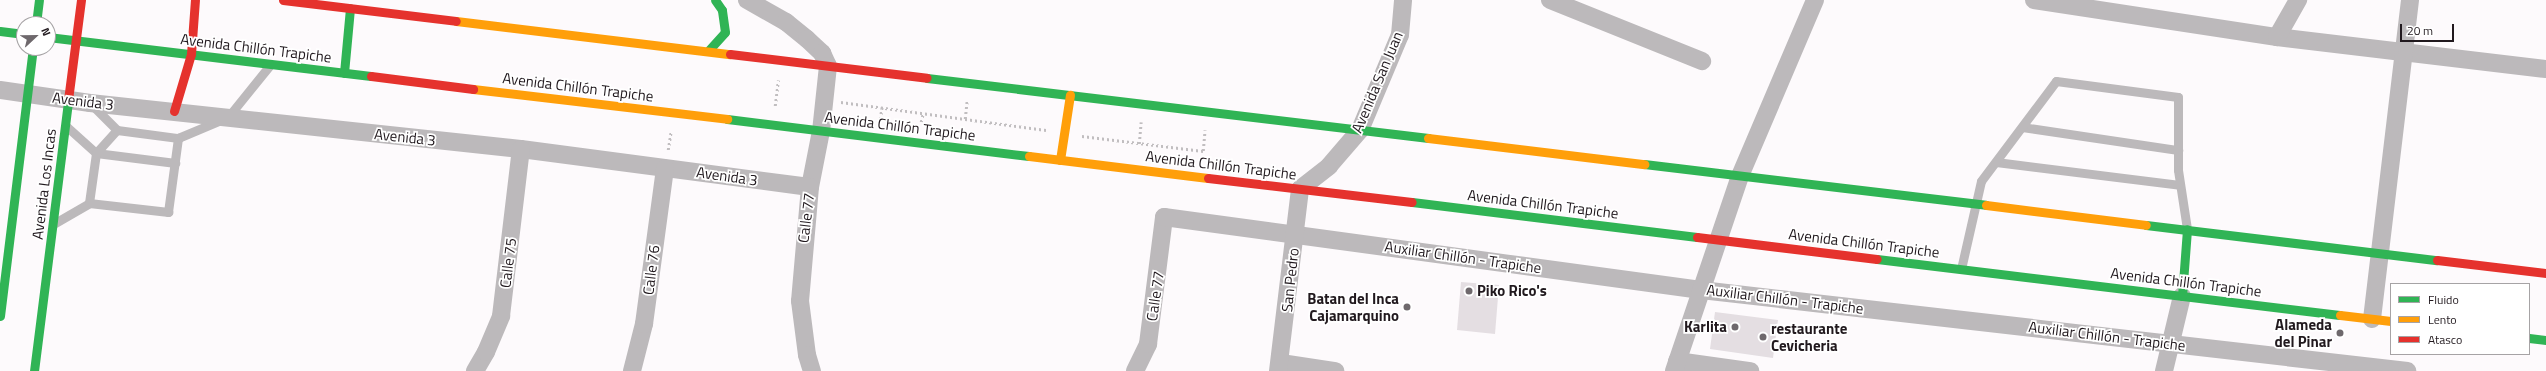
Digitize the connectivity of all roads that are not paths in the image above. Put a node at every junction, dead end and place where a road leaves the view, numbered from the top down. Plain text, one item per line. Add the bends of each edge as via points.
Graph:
1 (39, 0) edge
2 (81, 0) edge
3 (195, 0) edge
4 (284, 0) edge
5 (715, 0) edge
6 (1403, 0) edge
7 (1550, 0) edge
8 (1815, 0) edge
9 (2034, 0) edge
10 (2298, 0) edge
11 (2410, 0) edge
12 (756, 2) edge
13 (350, 8) junction
14 (37, 16) edge
15 (0, 31) edge
16 (16, 33) edge
17 (2277, 37) junction
18 (56, 38) edge
19 (76, 40) junction
20 (708, 51) junction
21 (2404, 51) junction
22 (190, 54) junction
23 (32, 56) edge
24 (1702, 61) dead end
25 (272, 64) junction
26 (828, 66) junction
27 (2546, 69) edge
28 (344, 73) junction
29 (0, 90) edge
30 (27, 94) junction
31 (1070, 95) junction
32 (68, 100) junction
33 (90, 103) junction
34 (174, 111) junction
35 (228, 117) junction
36 (65, 126) junction
37 (2022, 127) junction
38 (117, 130) junction
39 (1360, 130) junction
40 (821, 131) junction
41 (178, 138) junction
42 (521, 149) junction
43 (2178, 150) junction
44 (96, 153) junction
45 (1060, 160) junction
46 (1996, 162) junction
47 (175, 163) junction
48 (664, 168) junction
49 (1740, 176) junction
50 (2180, 185) junction
51 (810, 187) junction
52 (1300, 189) junction
53 (89, 203) junction
54 (1974, 205) junction
55 (1164, 217) joint
56 (53, 224) junction
57 (2187, 228) junction
58 (1294, 234) junction
59 (1718, 239) junction
60 (4, 252) edge
61 (2381, 253) junction
62 (1961, 269) junction
63 (2546, 273) edge
64 (1701, 290) junction
65 (2182, 296) junction
66 (0, 316) edge
67 (2372, 319) junction
68 (2390, 321) edge
69 (2530, 338) edge
70 (2546, 340) edge
71 (2170, 344) junction
72 (1675, 366) edge
73 (1279, 367) edge
74 (34, 371) edge
75 (475, 371) edge
76 (632, 371) edge
77 (812, 371) edge
78 (1135, 371) edge
79 (1336, 371) edge
80 (1750, 371) edge
81 (2164, 371) edge
82 (2407, 371) edge

1 - 14 main road
2 - 19 main road, Avenida Los Incas
3 - 22 main road
4 - 13 main road
5 - 20 main road via 722,10 725,32
6 - 39 street, Avenida San Juan via 1400,35
7 - 24 street
8 - 49 street
9 - 17 street
10 - 17 street
11 - 21 street
12 - 26 street via 807,39 822,53
13 - 20 main road
13 - 28 main road
15 - 16 main road
17 - 21 street
18 - 19 main road, Avenida Chillón Trapiche
19 - 22 main road, Avenida Chillón Trapiche
19 - 32 main road, Avenida Los Incas
20 - 26 main road
21 - 27 street
21 - 61 street
22 - 25 main road, Avenida Chillón Trapiche
22 - 34 main road
23 - 30 main road, Avenida Los Incas
25 - 28 main road, Avenida Chillón Trapiche
25 - 35 lane
26 - 31 main road
26 - 40 street, Calle 77
28 - 40 main road, Avenida Chillón Trapiche
29 - 30 street, Avenida 3
30 - 32 street, Avenida 3
30 - 60 main road, Avenida Los Incas
31 - 39 main road
31 - 45 main road
32 - 33 street, Avenida 3
32 - 36 main road, Avenida Los Incas
33 - 34 street, Avenida 3
33 - 38 lane
34 - 35 street, Avenida 3
35 - 41 lane
35 - 42 street, Avenida 3
36 - 44 lane
36 - 56 main road, Avenida Los Incas
37 - 43 lane
37 - 43 lane via 2056,81 2178,97
37 - 46 lane
38 - 41 lane
38 - 44 lane
39 - 49 main road
39 - 52 street, Avenida San Juan via 1329,166
40 - 45 main road, Avenida Chillón Trapiche
40 - 51 street, Calle 77
41 - 47 lane
42 - 48 street, Avenida 3
42 - 75 street, Calle 75 via 501,316
43 - 50 lane
44 - 47 lane
44 - 53 lane
45 - 52 main road, Avenida Chillón Trapiche
46 - 50 lane
46 - 54 lane via 1981,181
47 - 53 lane via 168,212
48 - 51 street, Avenida 3
48 - 76 street, Calle 76 via 644,324
49 - 54 main road
49 - 59 street
50 - 57 lane
51 - 77 street, Calle 77 via 800,301 807,355
52 - 58 street, San Pedro
52 - 59 main road, Avenida Chillón Trapiche
53 - 56 lane
54 - 57 main road
54 - 62 lane
55 - 58 street, Auxiliar Chillón - Trapiche
55 - 78 street, Calle 77 via 1148,344
56 - 74 main road, Avenida Los Incas
57 - 61 main road
57 - 65 main road
58 - 64 street, Auxiliar Chillón - Trapiche
58 - 73 street, San Pedro
59 - 62 main road, Avenida Chillón Trapiche
59 - 64 street
60 - 66 main road, Avenida Los Incas
61 - 63 main road
61 - 67 street
62 - 65 main road, Avenida Chillón Trapiche
64 - 71 street, Auxiliar Chillón - Trapiche
64 - 72 street
65 - 67 main road, Avenida Chillón Trapiche
65 - 71 street
67 - 68 main road, Avenida Chillón Trapiche
69 - 70 main road
71 - 81 street
71 - 82 street, Auxiliar Chillón - Trapiche
72 - 80 street
73 - 79 street

